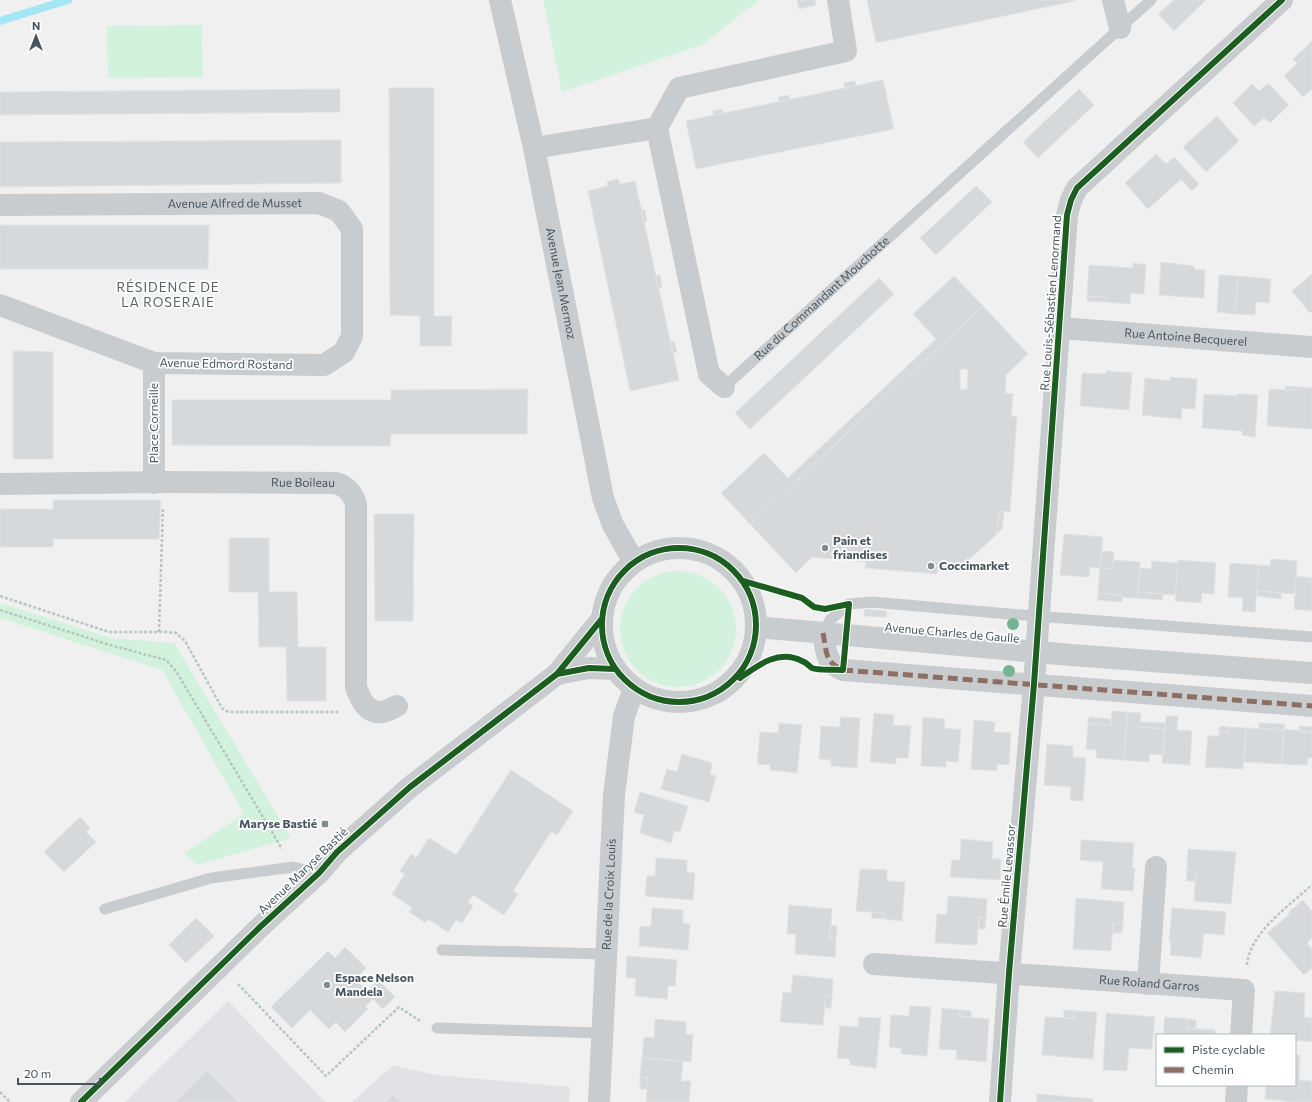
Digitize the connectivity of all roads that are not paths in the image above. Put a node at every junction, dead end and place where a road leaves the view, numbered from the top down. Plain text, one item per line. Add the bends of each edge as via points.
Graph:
1 (500, 0) edge
2 (838, 0) edge
3 (1112, 0) edge
4 (1151, 0) edge
5 (1282, 0) edge
6 (1120, 28) junction
7 (656, 128) junction
8 (534, 148) junction
9 (0, 205) edge
10 (0, 305) edge
11 (1060, 328) junction
12 (352, 336) joint
13 (1312, 347) edge
14 (154, 363) junction
15 (724, 387) joint
16 (159, 483) junction
17 (0, 484) edge
18 (634, 562) junction
19 (1038, 616) junction
20 (601, 620) junction
21 (757, 627) junction
22 (823, 633) junction
23 (1312, 637) edge
24 (1036, 652) junction
25 (615, 668) junction
26 (1312, 673) edge
27 (557, 674) junction
28 (1034, 684) junction
29 (634, 689) junction
30 (397, 706) dead end
31 (1312, 706) edge
32 (1156, 867) dead end
33 (318, 873) junction
34 (105, 909) dead end
35 (442, 950) dead end
36 (605, 954) junction
37 (874, 964) dead end
38 (1009, 973) junction
39 (1148, 984) junction
40 (437, 1028) road end
41 (602, 1033) junction
42 (1241, 1034) edge
43 (1237, 1086) edge
44 (81, 1102) edge
45 (599, 1102) edge
46 (1000, 1102) edge
47 (1236, 1102) edge

1 - 8 street, Avenue Jean Mermoz
2 - 7 street via 846,52 679,88
3 - 6 street
4 - 6 lane, Rue du Commandant Mouchotte
5 - 11 street, Rue Louis-Sébastien Lenormand via 1077,188 1067,214
6 - 15 lane, Rue du Commandant Mouchotte
7 - 8 street
7 - 15 street, Rue du Commandant Mouchotte via 709,374
8 - 18 street, Avenue Jean Mermoz via 603,498 613,525
9 - 12 street, Avenue Alfred de Musset via 319,203 339,211 352,229
10 - 14 street, Avenue Edmord Rostand
11 - 13 street, Rue Antoine Becquerel
11 - 19 street, Rue Louis-Sébastien Lenormand
12 - 14 street, Avenue Edmord Rostand via 344,352 324,365
14 - 16 street, Place Corneille
16 - 17 street, Rue Boileau
16 - 30 street, Rue Boileau via 336,483 345,486 356,504 356,687 368,709 381,712
18 - 20 street via 618,578 606,598
18 - 21 street via 656,551 680,548 704,552 726,564 744,581 754,603
19 - 22 lane via 872,602 849,604 830,620
19 - 23 lane
19 - 24 street, Rue Louis-Sébastien Lenormand
20 - 25 street via 604,645
20 - 27 street, Avenue Maryse Bastié
21 - 22 street, Avenue Charles de Gaulle
21 - 29 street via 754,648 745,667 731,683 714,695 694,701 673,703 653,698
22 - 24 street, Avenue Charles de Gaulle
22 - 28 street via 828,659 834,666 843,670
24 - 26 street, Avenue Charles de Gaulle
24 - 28 street, Rue Émile Levassor
25 - 27 street, Avenue Maryse Bastié via 589,668
25 - 29 street
27 - 33 street, Avenue Maryse Bastié via 410,787 337,852
28 - 31 street
28 - 38 street, Rue Émile Levassor
29 - 36 street, Rue de la Croix Louis via 624,716 614,795
32 - 39 street
33 - 34 lane via 293,867 211,878
33 - 44 street, Avenue Maryse Bastié
35 - 36 lane
36 - 41 street, Rue de la Croix Louis
37 - 38 street, Rue Roland Garros
38 - 39 street, Rue Roland Garros
38 - 46 street, Rue Émile Levassor
39 - 42 street, Rue Roland Garros via 1244,990
40 - 41 lane
41 - 45 street, Rue de la Croix Louis
43 - 47 street

